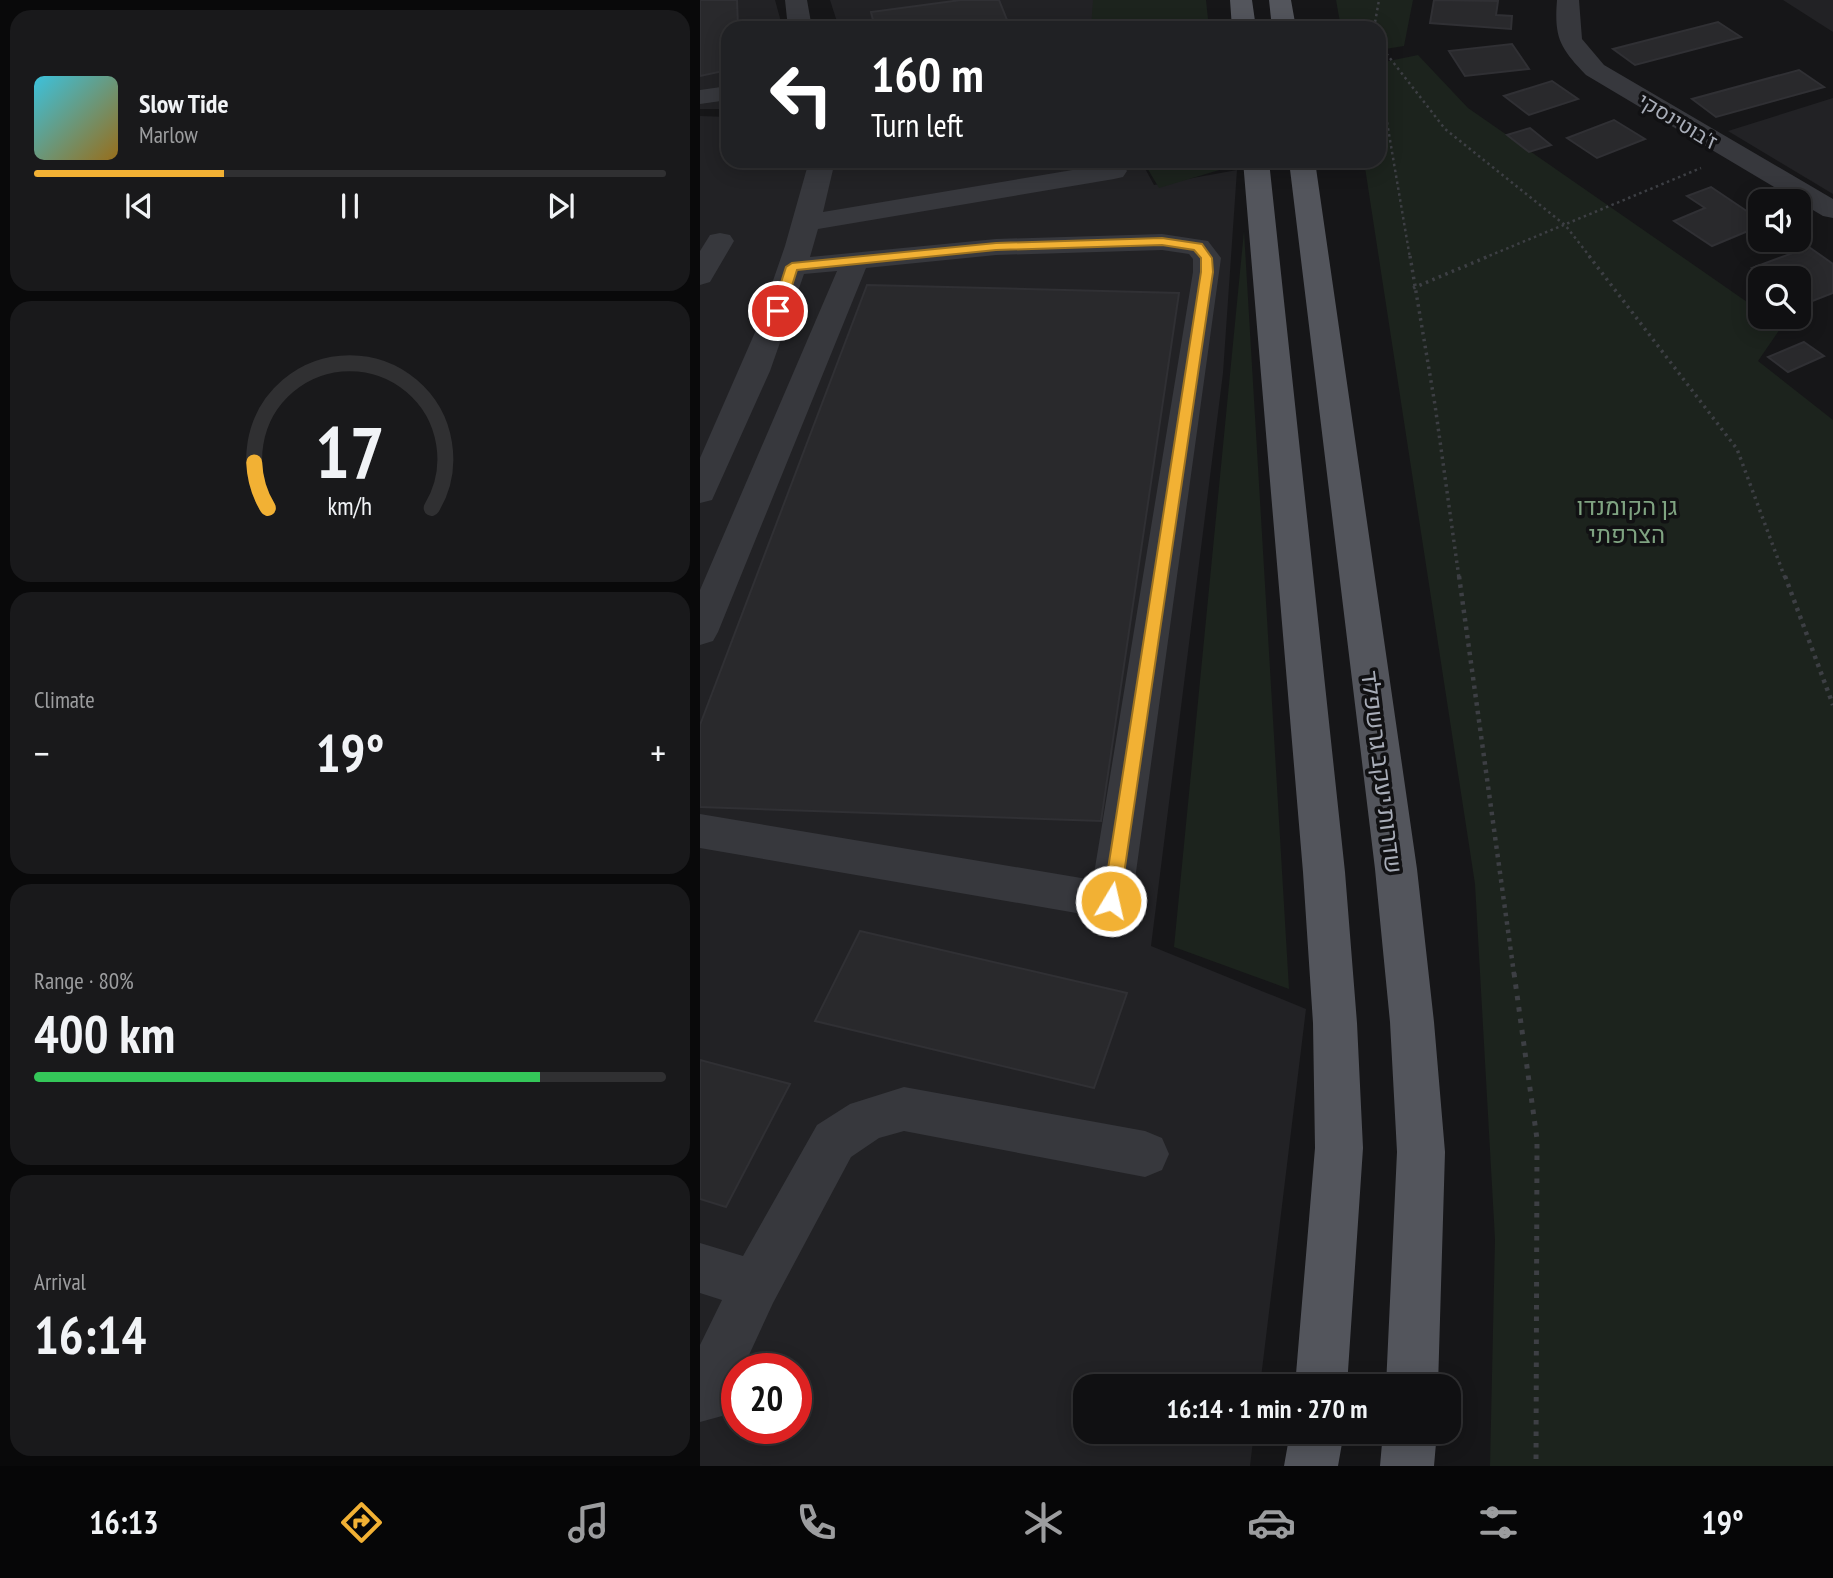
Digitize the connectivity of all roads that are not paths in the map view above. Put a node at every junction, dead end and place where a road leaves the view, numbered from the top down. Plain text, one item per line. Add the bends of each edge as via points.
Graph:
1 (796, 0) edge
2 (1241, 0) edge
3 (1280, 0) edge
4 (1568, 0) edge
5 (799, 21) edge
6 (1243, 21) edge
7 (1283, 21) edge
8 (721, 94) edge
9 (700, 97) edge
10 (821, 168) edge
11 (1257, 168) edge
12 (1303, 168) edge
13 (1114, 171) dead end
14 (1833, 210) edge
15 (809, 214) junction
16 (720, 241) dead end
17 (856, 259) junction
18 (792, 267) junction
19 (700, 276) edge
20 (700, 492) edge
21 (700, 632) edge
22 (700, 831) edge
23 (1145, 1154) dead end
24 (700, 1268) edge
25 (755, 1285) junction
26 (1322, 1374) edge
27 (1412, 1374) edge
28 (700, 1396) edge
29 (1315, 1444) edge
30 (1409, 1444) edge
31 (1311, 1466) edge
32 (1407, 1466) edge

1 - 5 street
2 - 6 main road
3 - 7 main road
4 - 14 street, ז'בוטינסקי via 1566,37 1595,70
8 - 9 street
10 - 15 street
11 - 26 main road via 1335,1023 1339,1148
12 - 27 main road, שדרות יעקב גרשפלד via 1396,869 1412,1022 1421,1152
13 - 15 street
15 - 18 street
16 - 19 street
17 - 18 street
17 - 21 street
17 - 22 street via 996,247 1162,242 1198,247 1207,258 1111,901
18 - 20 street via 771,333
23 - 25 street via 904,1109 867,1120 834,1142
24 - 25 street
25 - 28 street
29 - 31 main road
30 - 32 main road

